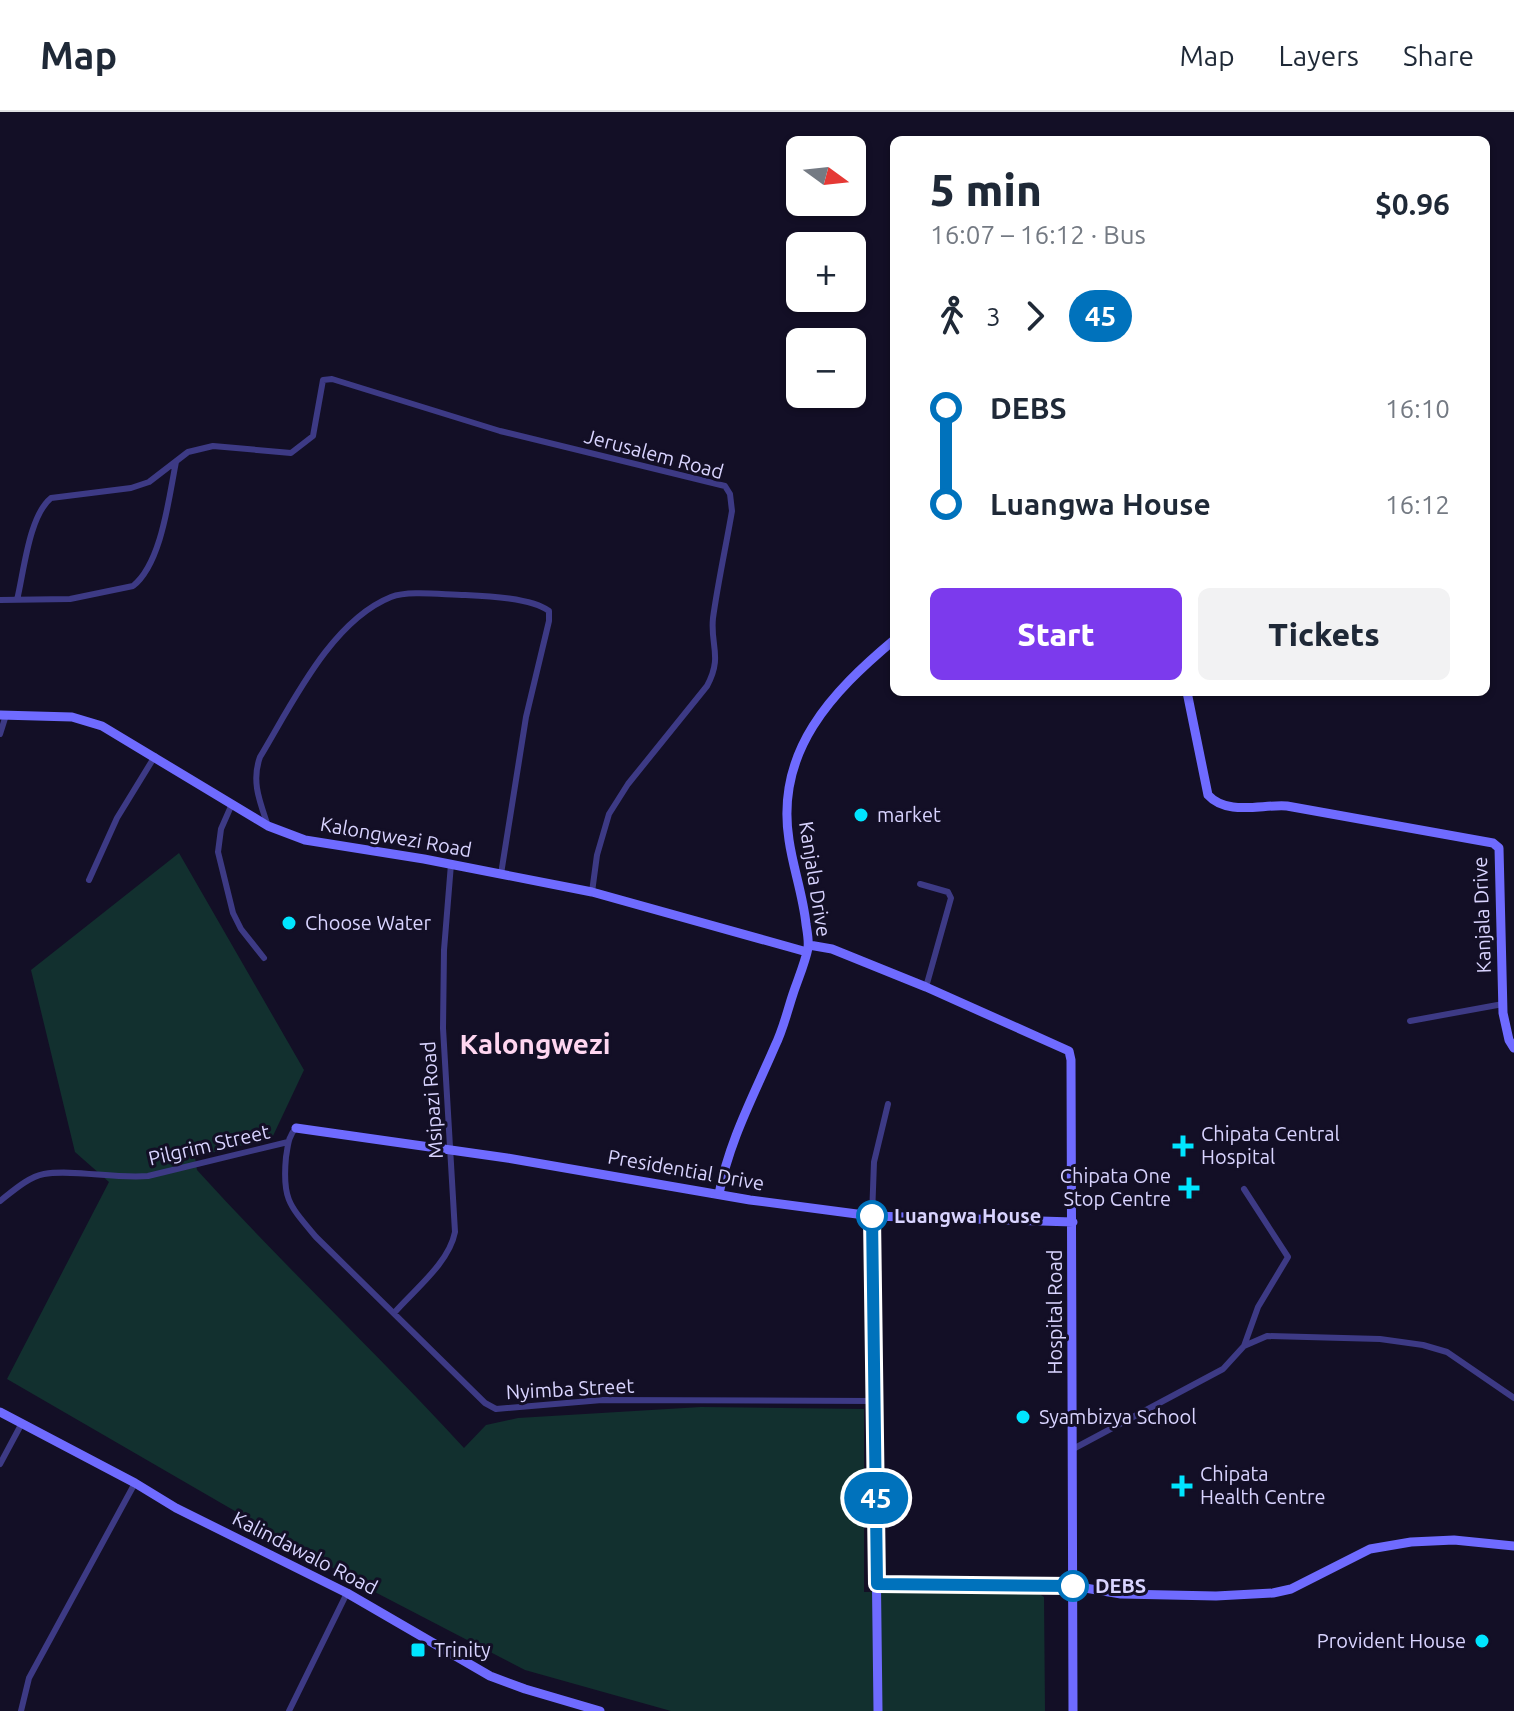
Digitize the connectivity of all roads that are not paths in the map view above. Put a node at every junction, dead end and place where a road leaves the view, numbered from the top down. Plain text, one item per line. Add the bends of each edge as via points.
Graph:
1 (176, 462) junction
2 (0, 600) edge
3 (17, 600) junction
4 (890, 644) edge
5 (1188, 696) edge
6 (3, 715) edge
7 (0, 734) edge
8 (155, 756) junction
9 (232, 804) junction
10 (268, 826) junction
11 (451, 864) junction
12 (501, 874) junction
13 (89, 880) dead end
14 (920, 884) dead end
15 (592, 892) junction
16 (808, 948) junction
17 (264, 958) dead end
18 (926, 987) junction
19 (1503, 1004) junction
20 (1410, 1021) dead end
21 (1514, 1048) edge
22 (888, 1104) dead end
23 (296, 1128) joint
24 (288, 1141) junction
25 (451, 1149) junction
26 (1244, 1189) dead end
27 (719, 1194) junction
28 (0, 1201) edge
29 (872, 1216) junction
30 (1073, 1222) junction
31 (394, 1313) junction
32 (1244, 1346) junction
33 (1514, 1398) edge
34 (874, 1401) junction
35 (0, 1412) edge
36 (22, 1423) junction
37 (1073, 1449) junction
38 (0, 1464) edge
39 (135, 1483) junction
40 (1514, 1546) edge
41 (877, 1584) junction
42 (1073, 1586) junction
43 (347, 1593) junction
44 (21, 1711) edge
45 (289, 1711) edge
46 (600, 1711) edge
47 (878, 1711) edge
48 (1073, 1711) edge

1 - 3 street via 131,488 45,502 35,522
1 - 3 street via 164,522 138,582 70,599
1 - 15 street, Jerusalem Road via 188,452 213,446 291,453 313,436 320,388 323,380 332,379 500,431 725,486 732,511 713,621 717,662 707,686 609,814
2 - 3 street
4 - 16 street, Kanjala Drive via 819,714 794,770 787,803 789,840 802,890
5 - 19 street, Kanjala Drive via 1208,795 1215,803 1287,806 1499,848
6 - 7 street
6 - 8 street, Kalongwezi Road via 87,721
8 - 9 street, Kalongwezi Road
8 - 13 street via 117,818
9 - 10 street, Kalongwezi Road
9 - 17 street via 219,840 221,866 233,913
10 - 11 street, Kalongwezi Road via 305,840
10 - 12 street via 256,786 260,757 339,633 393,596 480,596 540,605 549,611 549,621 526,717
11 - 12 street, Kalongwezi Road
11 - 25 street, Msipazi Road via 443,986
12 - 15 street, Kalongwezi Road
14 - 18 street via 948,892 951,898
15 - 16 street, Kalongwezi Road
16 - 18 street, Hospital Road via 832,949
16 - 27 street, Kanjala Drive via 777,1042 735,1133
18 - 30 street, Hospital Road via 1069,1051
19 - 20 street
19 - 21 street, Kanjala Drive
22 - 29 street via 874,1162
23 - 24 street, Nyimba Street
23 - 25 street, Presidential Drive
24 - 28 street, Pilgrim Street via 148,1176 45,1174
24 - 31 street, Nyimba Street via 285,1194 294,1211
25 - 27 street, Presidential Drive
25 - 31 street, Msipazi Road via 453,1244
26 - 32 street via 1288,1257 1258,1307
27 - 29 street, Presidential Drive
29 - 30 street, Presidential Drive
29 - 34 street
30 - 37 street, Hospital Road
31 - 34 street, Nyimba Street via 496,1409 602,1400
32 - 33 street via 1267,1336 1289,1335 1423,1345 1447,1352
32 - 37 street via 1223,1369
34 - 41 street
35 - 36 street, Kalindawalo Road
36 - 38 street
36 - 39 street, Kalindawalo Road
37 - 42 street, Hospital Road
39 - 43 street, Kalindawalo Road
39 - 44 street via 29,1678
40 - 42 street via 1454,1540 1370,1549 1273,1593 1121,1594
41 - 42 street
41 - 47 street
42 - 48 street, Hospital Road
43 - 45 street
43 - 46 street, Kalindawalo Road via 490,1676

